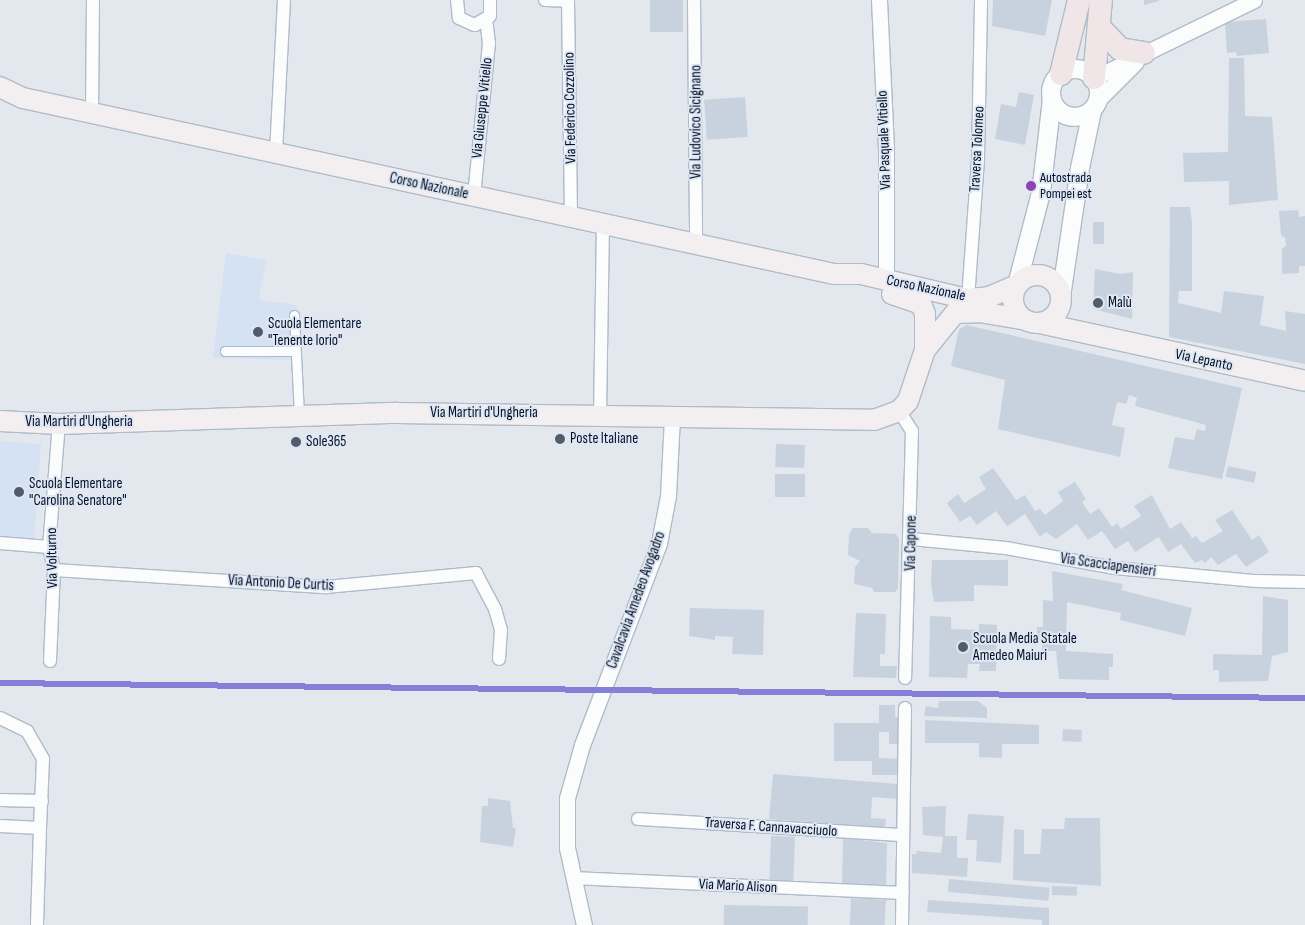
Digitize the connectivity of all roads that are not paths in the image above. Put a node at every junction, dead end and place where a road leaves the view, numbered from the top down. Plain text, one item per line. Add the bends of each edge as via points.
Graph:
1 (93, 0) edge
2 (284, 0) edge
3 (457, 0) edge
4 (490, 0) edge
5 (544, 0) edge
6 (694, 0) edge
7 (879, 0) edge
8 (981, 0) edge
9 (1079, 0) edge
10 (1101, 0) edge
11 (1254, 0) edge
12 (568, 1) edge
13 (486, 20) junction
14 (1099, 27) junction
15 (1144, 53) junction
16 (1061, 74) junction
17 (0, 87) edge
18 (1095, 96) junction
19 (0, 98) edge
20 (23, 98) junction
21 (1052, 100) junction
22 (92, 113) junction
23 (276, 153) junction
24 (474, 196) junction
25 (570, 216) junction
26 (603, 224) junction
27 (696, 244) junction
28 (834, 274) junction
29 (886, 280) junction
30 (1017, 285) junction
31 (968, 299) junction
32 (1061, 301) junction
33 (294, 315) dead end
34 (1031, 321) junction
35 (1102, 338) junction
36 (925, 350) junction
37 (224, 351) dead end
38 (295, 351) junction
39 (1305, 381) edge
40 (899, 412) junction
41 (299, 415) junction
42 (600, 415) junction
43 (672, 417) junction
44 (0, 420) edge
45 (59, 424) junction
46 (911, 539) junction
47 (0, 543) edge
48 (49, 547) junction
49 (54, 570) junction
50 (1305, 582) edge
51 (499, 659) dead end
52 (50, 661) dead end
53 (905, 678) dead end
54 (905, 708) dead end
55 (0, 718) edge
56 (0, 800) edge
57 (42, 801) junction
58 (638, 818) dead end
59 (0, 826) edge
60 (40, 828) junction
61 (903, 836) junction
62 (573, 878) junction
63 (903, 893) junction
64 (37, 925) edge
65 (584, 925) edge
66 (902, 925) edge

1 - 22 street
2 - 23 street
3 - 13 street via 456,12 463,22 475,25
4 - 13 street, Via Giuseppe Vitiello via 491,12
5 - 12 street
6 - 27 street, Via Ludovico Sicignano
7 - 29 street, Via Pasquale Vitiello via 886,148
8 - 31 street, Traversa Tolomeo via 978,159
9 - 16 highway
10 - 14 highway
11 - 15 street
12 - 25 street, Via Federico Cozzolino
13 - 24 street, Via Giuseppe Vitiello via 489,43
14 - 15 highway via 1111,44
14 - 18 highway
15 - 18 street
15 - 18 street
16 - 18 main road via 1075,69
16 - 21 main road via 1052,86
17 - 20 main road, Corso Nazionale
18 - 21 main road via 1079,117 1066,116
18 - 32 main road via 1080,168
19 - 20 street, Corso Nazionale
20 - 22 main road, Corso Nazionale
21 - 30 main road via 1041,193
22 - 23 main road, Corso Nazionale
23 - 24 main road, Corso Nazionale
24 - 25 main road, Corso Nazionale
25 - 26 main road, Corso Nazionale
26 - 27 main road, Corso Nazionale
26 - 42 street
27 - 28 main road, Corso Nazionale
28 - 29 main road, Corso Nazionale via 861,274
28 - 36 main road, Corso Nazionale via 859,286 917,300 924,314
29 - 31 main road, Corso Nazionale
30 - 31 main road, Corso Nazionale via 989,297
30 - 32 main road via 1029,276 1043,276 1056,284
30 - 34 main road via 1013,306
32 - 34 main road via 1053,317
32 - 35 main road, Via Lepanto via 1082,325
33 - 38 street
34 - 35 main road, Via Lepanto
34 - 36 main road, Corso Nazionale via 960,311 946,321
35 - 39 main road, Via Lepanto
36 - 40 main road via 912,392
37 - 38 street
38 - 41 street
40 - 43 main road, Via Martiri d'Ungheria via 886,418 827,421
40 - 46 street, Via Capone via 912,431
41 - 42 main road, Via Martiri d'Ungheria
41 - 45 main road, Via Martiri d'Ungheria
42 - 43 main road, Via Martiri d'Ungheria
43 - 62 street, Cavalcavia Amedeo Avogadro via 664,526 575,764 568,798 567,840
44 - 45 main road, Via Martiri d'Ungheria
45 - 48 street, Via Volturno
46 - 50 street, Via Scacciapensieri via 1006,548 1115,568 1256,581
46 - 53 street, Via Capone
47 - 48 street
48 - 49 street, Via Volturno
49 - 51 street, Via Antonio De Curtis via 326,587 476,573 495,609 501,630
49 - 52 street, Via Volturno
54 - 61 street
55 - 57 street via 27,731 37,744 43,759
56 - 57 street
57 - 60 street
58 - 61 street, Traversa F. Cannavacciuolo
59 - 60 street
60 - 64 street
61 - 63 street
62 - 63 street, Via Mario Alison
62 - 65 street, Cavalcavia Amedeo Avogadro
63 - 66 street

